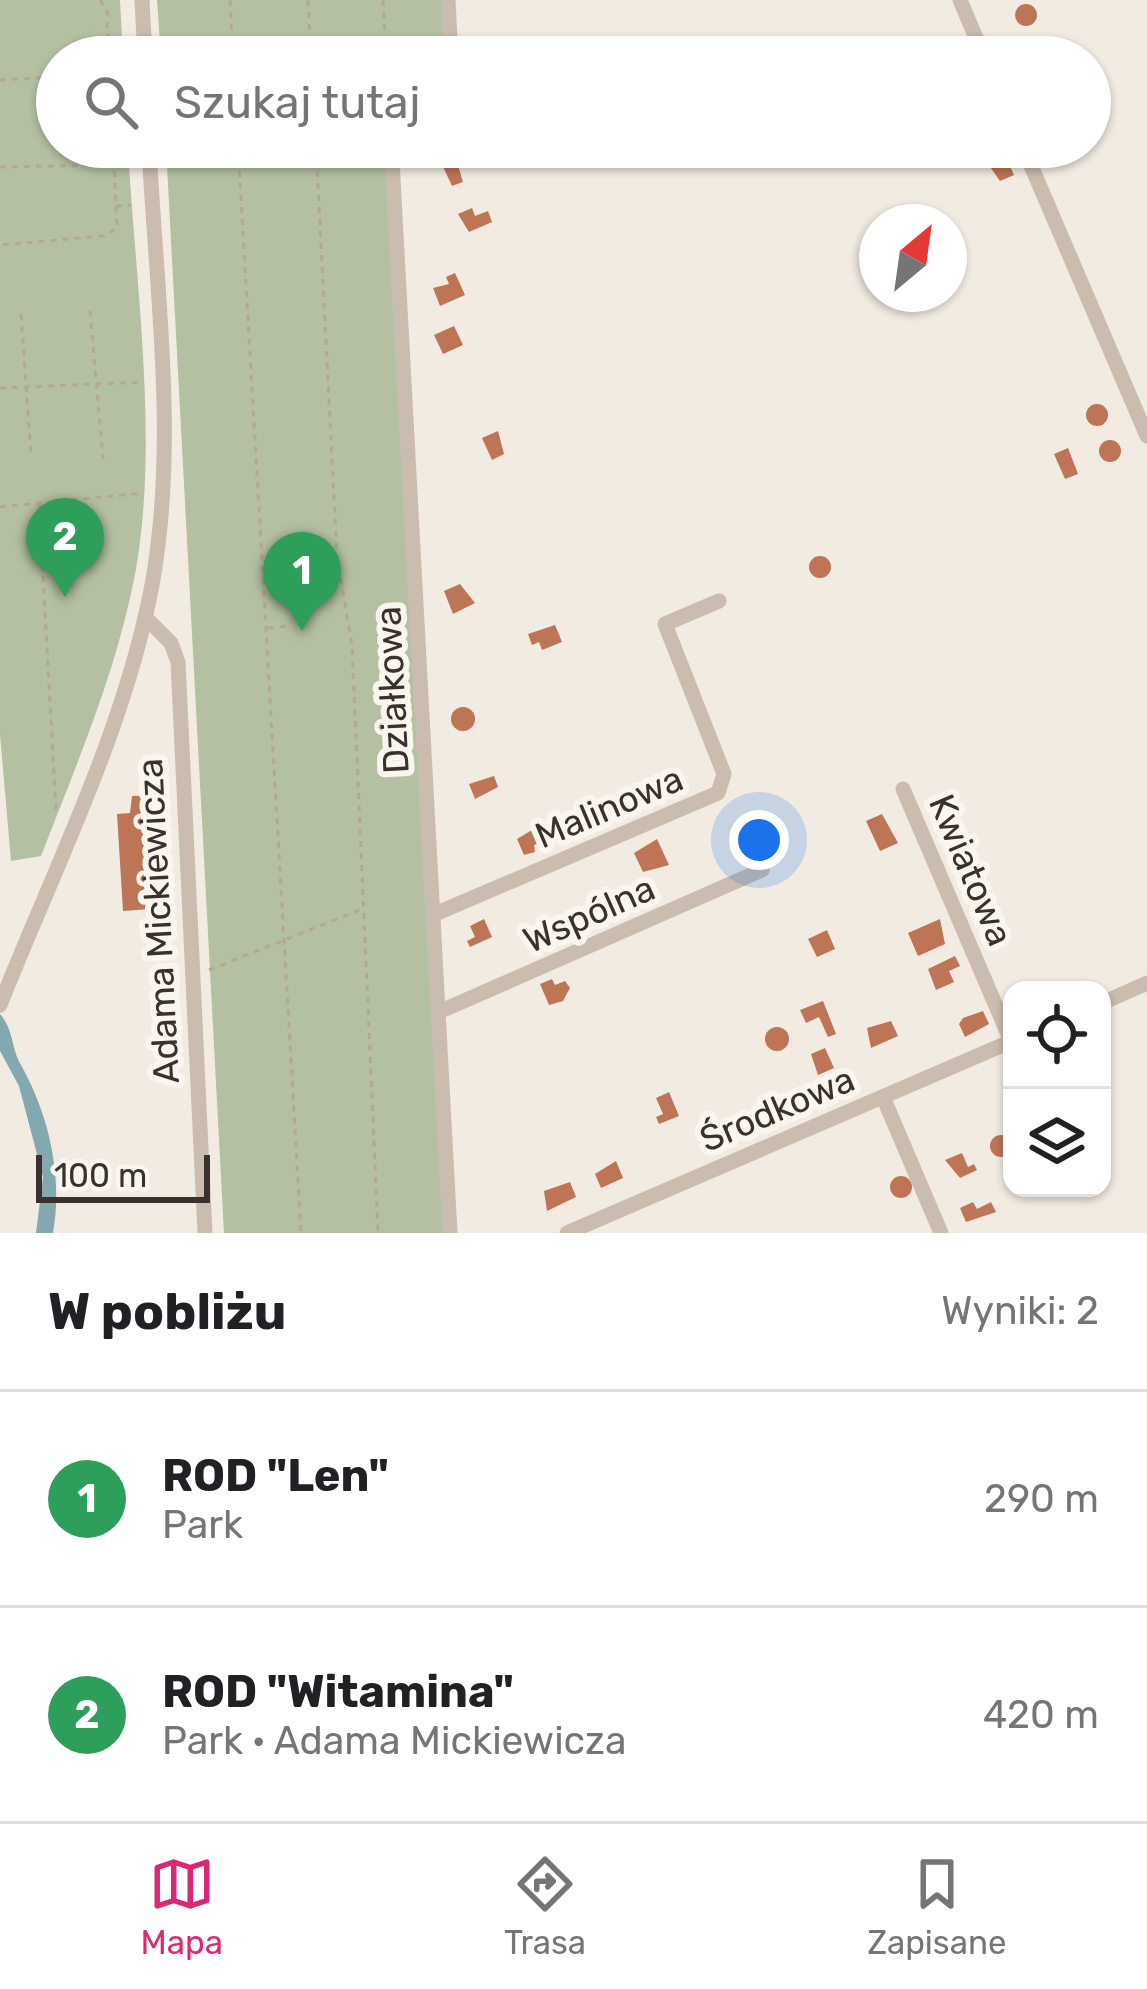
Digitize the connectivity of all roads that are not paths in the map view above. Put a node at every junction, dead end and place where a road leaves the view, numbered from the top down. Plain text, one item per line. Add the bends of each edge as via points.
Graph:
1 (142, 0) edge
2 (448, 0) edge
3 (960, 0) edge
4 (144, 36) edge
5 (450, 36) edge
6 (975, 36) edge
7 (150, 168) edge
8 (392, 168) edge
9 (1032, 168) edge
10 (1147, 436) edge
11 (718, 601) dead end
12 (145, 617) junction
13 (903, 789) dead end
14 (762, 870) dead end
15 (435, 914) junction
16 (1147, 983) edge
17 (1111, 999) edge
18 (0, 1005) edge
19 (441, 1011) junction
20 (1003, 1020) edge
21 (1003, 1045) edge
22 (883, 1096) junction
23 (205, 1233) edge
24 (450, 1233) edge
25 (567, 1233) edge
26 (941, 1233) edge

1 - 4 street
2 - 5 street
3 - 6 street
7 - 12 street, Adama Mickiewicza via 163,460
8 - 15 street, Działkowa
9 - 10 street
11 - 15 street, Malinowa via 665,624 724,774 718,794
12 - 18 street, Adama Mickiewicza
12 - 23 street, Adama Mickiewicza via 178,662
13 - 20 street, Kwiatowa
14 - 19 street, Wspólna
15 - 19 street, Działkowa
16 - 17 street
19 - 24 street, Działkowa
21 - 22 street, Środkowa
22 - 25 street, Środkowa
22 - 26 street

